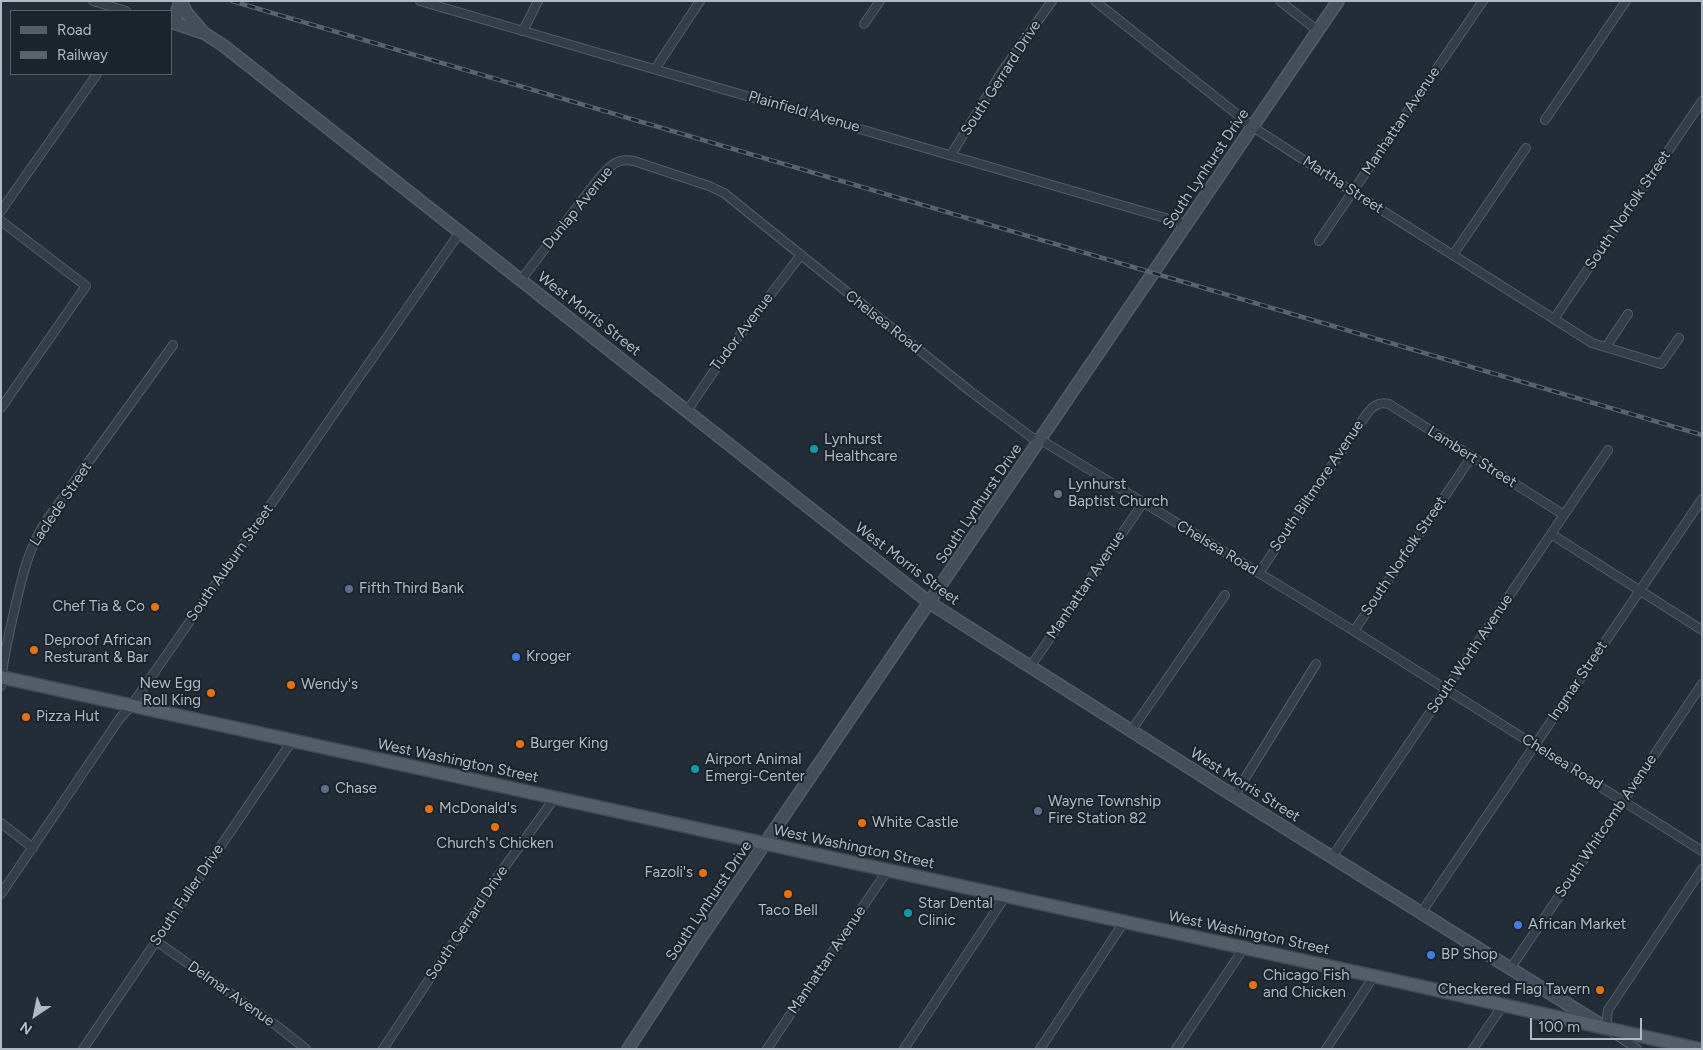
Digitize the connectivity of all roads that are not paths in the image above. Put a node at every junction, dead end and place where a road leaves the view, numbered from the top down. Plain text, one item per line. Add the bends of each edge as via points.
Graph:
1 (93, 1) edge
2 (180, 1) edge
3 (420, 1) edge
4 (538, 1) edge
5 (700, 1) edge
6 (880, 1) edge
7 (1052, 1) edge
8 (1095, 1) edge
9 (1280, 1) edge
10 (1338, 1) edge
11 (1483, 1) edge
12 (1626, 1) edge
13 (123, 10) edge
14 (172, 23) edge
15 (864, 24) dead end
16 (523, 31) junction
17 (1318, 31) junction
18 (206, 34) junction
19 (655, 69) junction
20 (96, 75) edge
21 (1702, 101) edge
22 (1545, 120) dead end
23 (1253, 126) junction
24 (1526, 148) dead end
25 (951, 155) junction
26 (618, 161) joint
27 (1353, 192) junction
28 (1, 211) edge
29 (1, 221) edge
30 (1186, 224) junction
31 (460, 232) junction
32 (1319, 242) dead end
33 (1453, 255) junction
34 (800, 256) junction
35 (521, 280) junction
36 (1628, 314) dead end
37 (1554, 319) junction
38 (1679, 338) dead end
39 (173, 345) dead end
40 (1606, 347) junction
41 (1379, 404) joint
42 (1, 408) edge
43 (687, 411) junction
44 (1041, 440) junction
45 (1608, 450) dead end
46 (1472, 456) junction
47 (1702, 499) edge
48 (1143, 503) junction
49 (1564, 515) junction
50 (1551, 534) junction
51 (1259, 573) junction
52 (1640, 590) junction
53 (1225, 595) dead end
54 (930, 603) junction
55 (1702, 630) edge
56 (1354, 631) junction
57 (1316, 664) dead end
58 (1030, 667) junction
59 (1, 678) edge
60 (1702, 684) edge
61 (1, 686) edge
62 (1446, 689) junction
63 (131, 706) junction
64 (1131, 731) junction
65 (292, 741) junction
66 (1535, 745) junction
67 (1234, 796) junction
68 (554, 799) junction
69 (1623, 800) junction
70 (1, 823) edge
71 (765, 844) junction
72 (33, 848) junction
73 (1702, 851) edge
74 (1332, 857) junction
75 (1702, 869) edge
76 (887, 871) junction
77 (1, 894) edge
78 (1005, 897) junction
79 (1421, 913) junction
80 (1124, 922) junction
81 (156, 941) junction
82 (1244, 948) junction
83 (1510, 969) junction
84 (1374, 976) junction
85 (1502, 1005) junction
86 (1606, 1028) junction
87 (1625, 1046) edge
88 (83, 1049) edge
89 (306, 1049) edge
90 (383, 1049) edge
91 (628, 1049) edge
92 (767, 1049) edge
93 (904, 1049) edge
94 (1040, 1049) edge
95 (1176, 1049) edge
96 (1326, 1049) edge
97 (1473, 1049) edge
98 (1637, 1049) edge
99 (1699, 1049) edge

1 - 13 street
2 - 14 main road
2 - 18 main road
3 - 16 street, Plainfield Avenue
4 - 16 street
5 - 19 street
6 - 15 street
7 - 25 street, South Gerrard Drive via 1001,73
8 - 23 street, Martha Street
9 - 17 street
10 - 17 main road, South Lynhurst Drive
11 - 27 street, Manhattan Avenue
12 - 22 street
14 - 18 main road
16 - 19 street, Plainfield Avenue
17 - 23 main road, South Lynhurst Drive
18 - 31 main road, West Morris Street
19 - 25 street, Plainfield Avenue
20 - 28 street
21 - 37 street, South Norfolk Street
23 - 27 street, Martha Street
23 - 30 main road, South Lynhurst Drive
24 - 33 street
25 - 30 street, Plainfield Avenue
26 - 34 street, Chelsea Road via 634,161 717,189
26 - 35 street, Dunlap Avenue via 608,168
27 - 32 street, Manhattan Avenue
27 - 33 street, Martha Street
29 - 42 street via 86,286
30 - 44 main road, South Lynhurst Drive
31 - 35 main road, West Morris Street
31 - 63 street, South Auburn Street
33 - 37 street, Martha Street
34 - 43 street, Tudor Avenue via 724,356
34 - 44 street, Chelsea Road via 1000,414
35 - 43 main road, West Morris Street
36 - 40 street
37 - 40 street, Martha Street via 1592,344
38 - 40 street via 1661,364
39 - 59 street, Laclede Street via 37,536 24,568
41 - 46 street, Lambert Street via 1389,404
41 - 51 street, South Biltmore Avenue via 1366,415
43 - 54 main road, West Morris Street
44 - 48 street, Chelsea Road
44 - 54 main road, South Lynhurst Drive
45 - 49 street, South Worth Avenue
46 - 49 street, Lambert Street
46 - 56 street, South Norfolk Street
47 - 52 street, Ingmar Street
48 - 51 street, Chelsea Road
48 - 58 street, Manhattan Avenue
49 - 50 street, South Worth Avenue
50 - 52 street
50 - 62 street, South Worth Avenue
51 - 56 street, Chelsea Road
52 - 55 street
52 - 66 street, Ingmar Street
53 - 64 street
54 - 58 main road, West Morris Street
54 - 71 main road, South Lynhurst Drive
56 - 62 street, Chelsea Road
57 - 67 street
58 - 64 main road, West Morris Street
59 - 61 street, Laclede Street
59 - 63 main road, West Washington Street
60 - 69 street, South Whitcomb Avenue
62 - 66 street, Chelsea Road
62 - 74 street, South Worth Avenue
63 - 65 main road, West Washington Street
63 - 72 street, South Auburn Street
64 - 67 main road, West Morris Street
65 - 68 main road, West Washington Street
65 - 81 street, South Fuller Drive
66 - 69 street, Chelsea Road
66 - 79 street, Ingmar Street
67 - 74 main road, West Morris Street
68 - 71 main road, West Washington Street
68 - 90 street, South Gerrard Drive via 493,883
69 - 73 street, Chelsea Road
69 - 83 street, South Whitcomb Avenue
70 - 72 street
71 - 76 main road, West Washington Street
71 - 91 main road, South Lynhurst Drive
72 - 77 street, South Auburn Street
74 - 79 main road, West Morris Street
75 - 86 street via 1608,1010
76 - 78 main road, West Washington Street
76 - 92 street, Manhattan Avenue
78 - 80 main road, West Washington Street
78 - 93 street
79 - 83 main road, West Morris Street
80 - 82 main road, West Washington Street
80 - 94 street
81 - 88 street, South Fuller Drive
81 - 89 street, Delmar Avenue
82 - 84 main road, West Washington Street
82 - 95 street
83 - 86 main road, West Morris Street
84 - 85 main road, West Washington Street
84 - 96 street
85 - 86 main road, West Washington Street
85 - 97 street
86 - 87 street, West Morris Street
86 - 99 main road, West Washington Street
87 - 98 street, West Morris Street

